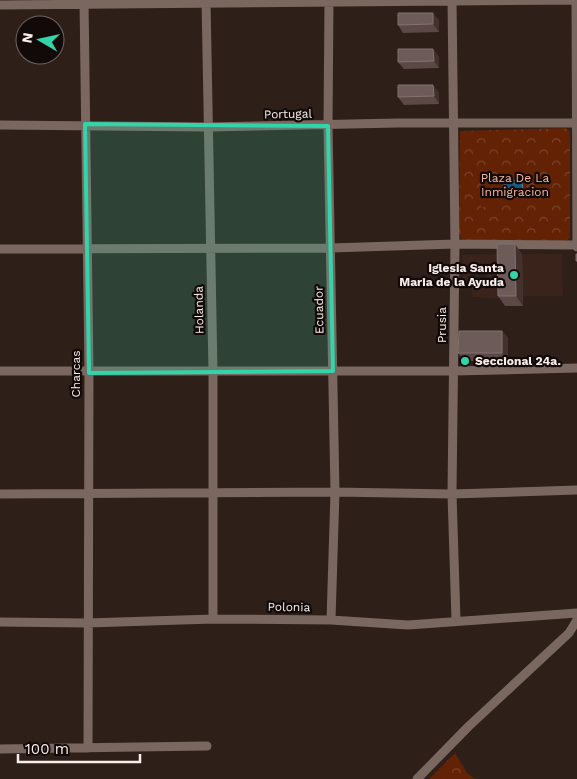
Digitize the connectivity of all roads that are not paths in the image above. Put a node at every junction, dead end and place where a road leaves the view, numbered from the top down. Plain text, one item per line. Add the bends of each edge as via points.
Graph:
1 (576, 0) edge
2 (452, 1) edge
3 (84, 2) edge
4 (329, 2) edge
5 (206, 3) edge
6 (0, 5) edge
7 (452, 122) junction
8 (576, 122) edge
9 (85, 124) junction
10 (0, 125) edge
11 (328, 126) junction
12 (208, 127) junction
13 (454, 244) junction
14 (577, 246) edge
15 (331, 248) junction
16 (0, 249) edge
17 (87, 249) junction
18 (210, 249) junction
19 (577, 368) edge
20 (0, 371) edge
21 (333, 371) junction
22 (89, 372) junction
23 (213, 372) junction
24 (454, 372) junction
25 (577, 490) edge
26 (335, 492) junction
27 (0, 494) edge
28 (213, 494) junction
29 (452, 494) junction
30 (88, 495) junction
31 (577, 613) edge
32 (213, 619) junction
33 (331, 620) junction
34 (456, 620) junction
35 (577, 620) edge
36 (0, 622) edge
37 (87, 623) junction
38 (207, 746) dead end
39 (88, 748) junction
40 (0, 749) edge
41 (417, 779) edge

1 - 2 street
1 - 8 street
2 - 4 street
2 - 7 street, Prusia
3 - 5 street
3 - 6 street
3 - 9 street, Charcas
4 - 5 street
4 - 11 street, Ecuador
5 - 12 street, Holanda
7 - 8 street, Portugal
7 - 11 street, Portugal
7 - 13 street, Prusia
8 - 14 street
9 - 10 street, Portugal
9 - 12 street, Portugal
9 - 17 street, Charcas
11 - 12 street, Portugal
11 - 15 street, Ecuador
12 - 18 street, Holanda
13 - 14 street
13 - 15 street
13 - 24 street, Prusia
15 - 18 street
15 - 21 street, Ecuador
16 - 17 street
17 - 18 street
17 - 22 street, Charcas
18 - 23 street, Holanda
19 - 24 street
20 - 22 street
21 - 23 street
21 - 24 street
21 - 26 street, Ecuador
22 - 23 street
22 - 30 street, Charcas
23 - 28 street, Holanda
24 - 29 street, Prusia
25 - 29 street
26 - 28 street
26 - 29 street
26 - 33 street, Ecuador
27 - 30 street
28 - 30 street
28 - 32 street, Holanda
29 - 34 street, Prusia
30 - 37 street, Charcas
31 - 34 street, Polonia
32 - 33 street, Polonia
32 - 37 street, Polonia
33 - 34 street, Polonia via 408,625
35 - 41 street via 569,633
36 - 37 street, Polonia
37 - 39 street, Charcas
38 - 39 street
39 - 40 street

